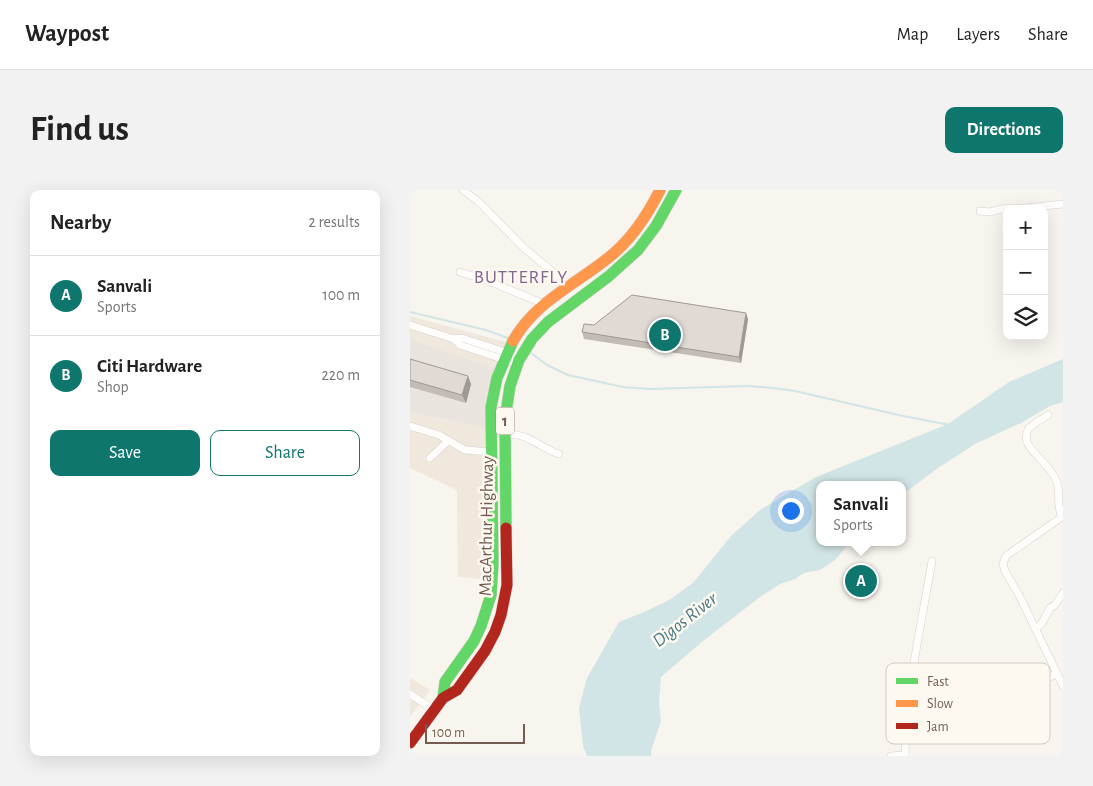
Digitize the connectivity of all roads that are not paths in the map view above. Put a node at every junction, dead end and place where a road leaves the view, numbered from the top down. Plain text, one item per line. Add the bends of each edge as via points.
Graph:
1 (462, 190) edge
2 (660, 190) edge
3 (676, 190) edge
4 (1063, 204) edge
5 (980, 211) dead end
6 (460, 272) dead end
7 (570, 286) junction
8 (544, 304) junction
9 (410, 325) edge
10 (504, 356) junction
11 (518, 360) junction
12 (1048, 415) dead end
13 (410, 426) edge
14 (505, 434) junction
15 (448, 441) junction
16 (491, 452) junction
17 (559, 454) dead end
18 (430, 458) dead end
19 (1062, 517) edge
20 (932, 561) dead end
21 (1063, 593) edge
22 (1036, 629) junction
23 (914, 663) edge
24 (1057, 673) junction
25 (1050, 677) edge
26 (1063, 686) edge
27 (410, 694) edge
28 (443, 698) junction
29 (434, 710) junction
30 (410, 743) edge
31 (891, 756) edge
32 (905, 756) edge

1 - 7 street
2 - 7 highway, MacArthur Highway / 1 via 641,222 622,245
3 - 11 highway, MacArthur Highway / 1 via 656,225 633,255 552,317
4 - 5 street
6 - 8 street
7 - 8 highway, MacArthur Highway / 1
8 - 10 highway, MacArthur Highway / 1 via 520,330
9 - 10 street via 454,339 462,338
10 - 11 street
10 - 16 highway, MacArthur Highway / 1 via 492,399
11 - 14 highway, MacArthur Highway / 1 via 506,399
12 - 19 street via 1030,427 1027,441 1056,480 1058,508
13 - 15 street
14 - 17 street via 528,437
14 - 28 highway, MacArthur Highway / 1 via 507,576 501,615 495,632 470,672 457,690
15 - 16 street via 465,450
15 - 18 street
16 - 28 highway, MacArthur Highway / 1 via 491,595 482,626 445,682
19 - 22 street via 1003,561 1004,571
20 - 23 street
21 - 22 street
22 - 24 street
24 - 25 street
24 - 26 street
27 - 29 street
28 - 29 highway, MacArthur Highway / 1
29 - 30 highway, MacArthur Highway / 1
31 - 32 street

